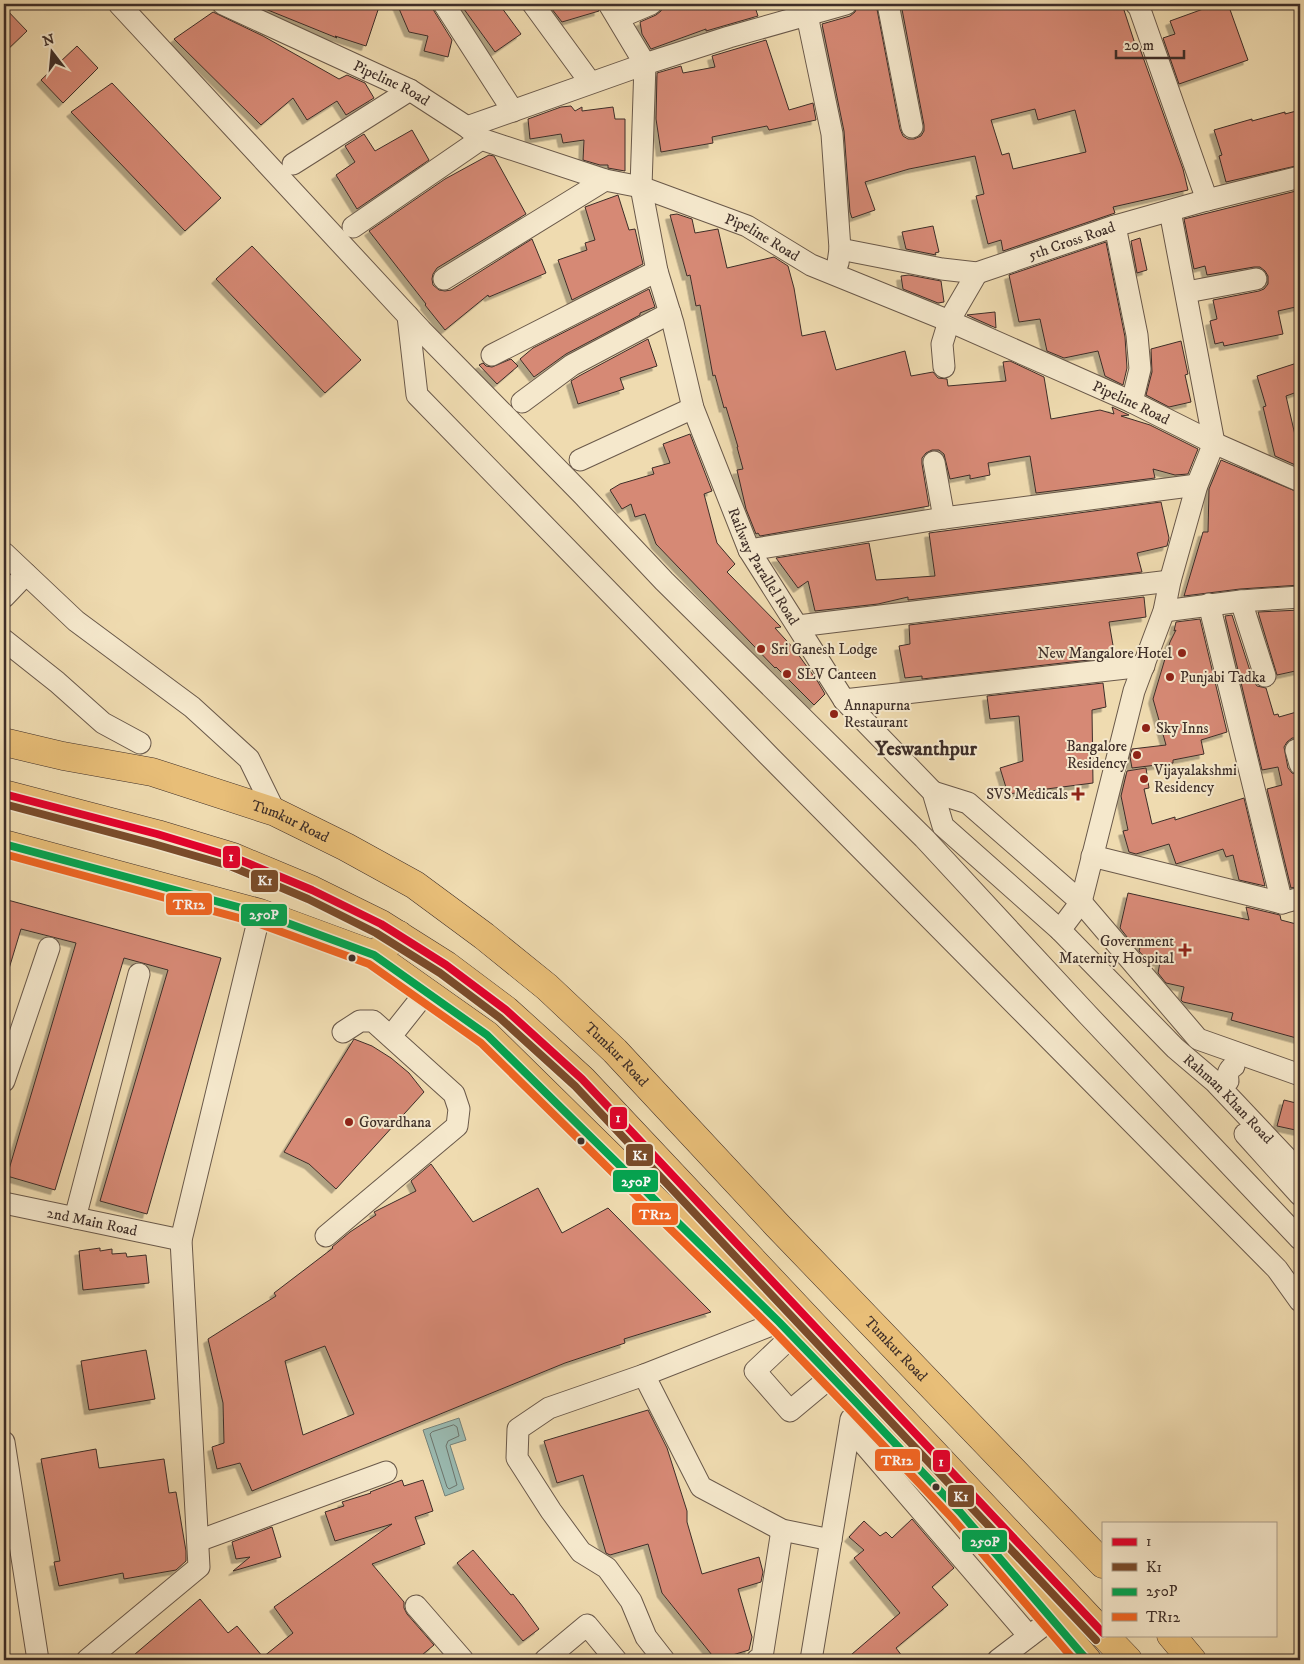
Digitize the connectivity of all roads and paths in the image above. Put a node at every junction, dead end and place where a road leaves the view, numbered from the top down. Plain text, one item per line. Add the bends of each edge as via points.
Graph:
1 (119, 4) edge
2 (223, 4) edge
3 (444, 4) edge
4 (533, 4) edge
5 (650, 4) edge
6 (846, 4) edge
7 (888, 4) edge
8 (1140, 5) edge
9 (613, 11) edge
10 (807, 15) junction
11 (645, 64) junction
12 (590, 82) junction
13 (410, 90) junction
14 (512, 111) junction
15 (912, 127) dead end
16 (474, 133) junction
17 (293, 164) dead end
18 (1300, 177) edge
19 (604, 180) junction
20 (640, 187) junction
21 (1207, 200) junction
22 (1170, 211) junction
23 (1115, 226) junction
24 (352, 228) dead end
25 (840, 250) junction
26 (657, 271) junction
27 (977, 273) junction
28 (836, 276) junction
29 (444, 279) dead end
30 (1256, 279) dead end
31 (1187, 292) junction
32 (670, 314) junction
33 (949, 321) junction
34 (414, 323) junction
35 (492, 355) dead end
36 (944, 367) dead end
37 (522, 402) dead end
38 (1132, 402) junction
39 (693, 408) junction
40 (1214, 443) junction
41 (580, 460) dead end
42 (934, 462) dead end
43 (1300, 481) edge
44 (1198, 485) junction
45 (944, 518) junction
46 (749, 550) junction
47 (4, 553) edge
48 (26, 574) junction
49 (1170, 581) junction
50 (4, 597) edge
51 (1300, 597) edge
52 (1241, 601) junction
53 (1209, 604) junction
54 (1164, 611) junction
55 (798, 626) junction
56 (4, 640) edge
57 (1144, 666) junction
58 (1265, 676) dead end
59 (844, 700) junction
60 (4, 742) edge
61 (140, 743) dead end
62 (933, 792) junction
63 (4, 794) edge
64 (968, 803) junction
65 (274, 812) junction
66 (943, 826) junction
67 (924, 838) junction
68 (4, 844) edge
69 (1092, 856) junction
70 (1291, 900) edge
71 (1081, 902) junction
72 (260, 913) junction
73 (1060, 930) junction
74 (398, 935) junction
75 (49, 948) dead end
76 (374, 955) junction
77 (139, 974) dead end
78 (426, 992) junction
79 (343, 1032) dead end
80 (391, 1036) junction
81 (1225, 1069) junction
82 (1300, 1075) edge
83 (4, 1081) edge
84 (1300, 1088) edge
85 (1300, 1155) edge
86 (1300, 1172) edge
87 (1300, 1195) edge
88 (4, 1203) edge
89 (75, 1218) junction
90 (326, 1236) dead end
91 (1300, 1239) edge
92 (181, 1240) junction
93 (1300, 1301) edge
94 (786, 1329) junction
95 (644, 1374) junction
96 (832, 1376) junction
97 (854, 1400) junction
98 (850, 1428) junction
99 (4, 1442) edge
100 (386, 1472) dead end
101 (960, 1512) junction
102 (782, 1530) junction
103 (938, 1530) junction
104 (831, 1540) junction
105 (198, 1541) junction
106 (1102, 1563) edge
107 (416, 1606) dead end
108 (1062, 1610) junction
109 (1102, 1633) edge
110 (1029, 1636) junction
111 (1106, 1636) edge
112 (1171, 1636) edge
113 (1009, 1657) edge
114 (38, 1660) edge
115 (87, 1660) edge
116 (463, 1660) edge
117 (545, 1660) edge
118 (616, 1660) edge
119 (664, 1660) edge
120 (757, 1660) edge
121 (811, 1660) edge
122 (1087, 1660) edge
123 (1128, 1660) edge
124 (1192, 1660) edge

1 - 34 street
2 - 13 street, Pipeline Road
3 - 14 street
4 - 12 street
5 - 9 street
6 - 10 street
7 - 15 street
8 - 21 street
9 - 11 street
10 - 11 street
10 - 25 street via 832,134
11 - 12 street
11 - 20 street, Railway Parallel Road
12 - 14 street
13 - 16 street, Pipeline Road
13 - 17 street
14 - 16 street
16 - 19 street, Pipeline Road
16 - 24 street
18 - 21 street, 5th Cross Road
19 - 20 street, Pipeline Road
19 - 29 street
20 - 26 street, Railway Parallel Road
20 - 28 street, Pipeline Road via 747,226 811,265
21 - 22 street, 5th Cross Road
22 - 23 street, 5th Cross Road
22 - 31 street
23 - 27 street, 5th Cross Road
23 - 38 street via 1137,335 1140,369
25 - 27 street, 5th Cross Road
25 - 28 street
26 - 32 street, Railway Parallel Road
26 - 35 street
27 - 33 street
28 - 33 street, Pipeline Road
30 - 31 street
31 - 40 street
32 - 37 street via 572,365
32 - 39 street, Railway Parallel Road
33 - 36 street via 942,344
33 - 38 street, Pipeline Road
34 - 67 street via 664,581
34 - 93 street via 417,395 1277,1269
38 - 40 street, Pipeline Road
39 - 41 street
39 - 46 street, Railway Parallel Road
40 - 43 street, Pipeline Road
40 - 44 street
42 - 45 street
44 - 45 street
44 - 49 street
45 - 46 street
46 - 55 street, Railway Parallel Road
47 - 48 street
48 - 50 street
48 - 65 street via 76,620 192,708 249,759
49 - 54 street
49 - 55 street
51 - 52 street
52 - 53 street
52 - 58 street
53 - 54 street
53 - 70 street
54 - 57 street
55 - 59 street, Railway Parallel Road
56 - 61 street via 102,722
57 - 59 street
57 - 69 street via 1134,692
59 - 62 street, Railway Parallel Road
60 - 65 main road, Tumkur Road via 152,772
62 - 64 street
62 - 66 street, Railway Parallel Road
63 - 74 main road via 233,857 312,890
64 - 66 street
64 - 71 street
65 - 106 main road, Tumkur Road via 416,885 547,988 615,1051
66 - 67 street
66 - 73 street
67 - 91 street
68 - 72 main road
69 - 70 street
69 - 71 street
71 - 73 street
71 - 81 street
72 - 76 main road
72 - 92 street
73 - 81 street, Rahman Khan Road via 1175,1048
74 - 76 main road
74 - 108 main road via 446,965 506,1010 582,1079
75 - 83 street
76 - 78 main road
77 - 89 street
78 - 80 street
78 - 94 main road via 487,1035
79 - 80 street via 360,1021 373,1021
80 - 90 street via 454,1094 459,1110 457,1126
81 - 82 street
81 - 84 street
81 - 85 street, Rahman Khan Road
81 - 86 street, Rahman Khan Road
81 - 87 street via 1216,1097 1220,1107
88 - 89 street, 2nd Main Road
89 - 92 street, 2nd Main Road
92 - 105 street
94 - 95 street
94 - 96 main road
94 - 96 street via 755,1371 790,1411
95 - 102 street via 700,1487
95 - 119 street via 549,1408 518,1429 516,1458 581,1552 607,1568 631,1600 646,1637
96 - 97 main road
97 - 98 street
97 - 101 main road
98 - 103 street
98 - 104 street
99 - 114 street
100 - 105 street
101 - 103 street
101 - 108 main road
102 - 104 street
102 - 120 street via 762,1658
103 - 110 street
104 - 121 street
105 - 115 street via 199,1567
107 - 116 street
108 - 109 main road
108 - 110 street
108 - 122 main road
110 - 113 street
111 - 123 main road
112 - 124 main road
117 - 118 street via 588,1626

